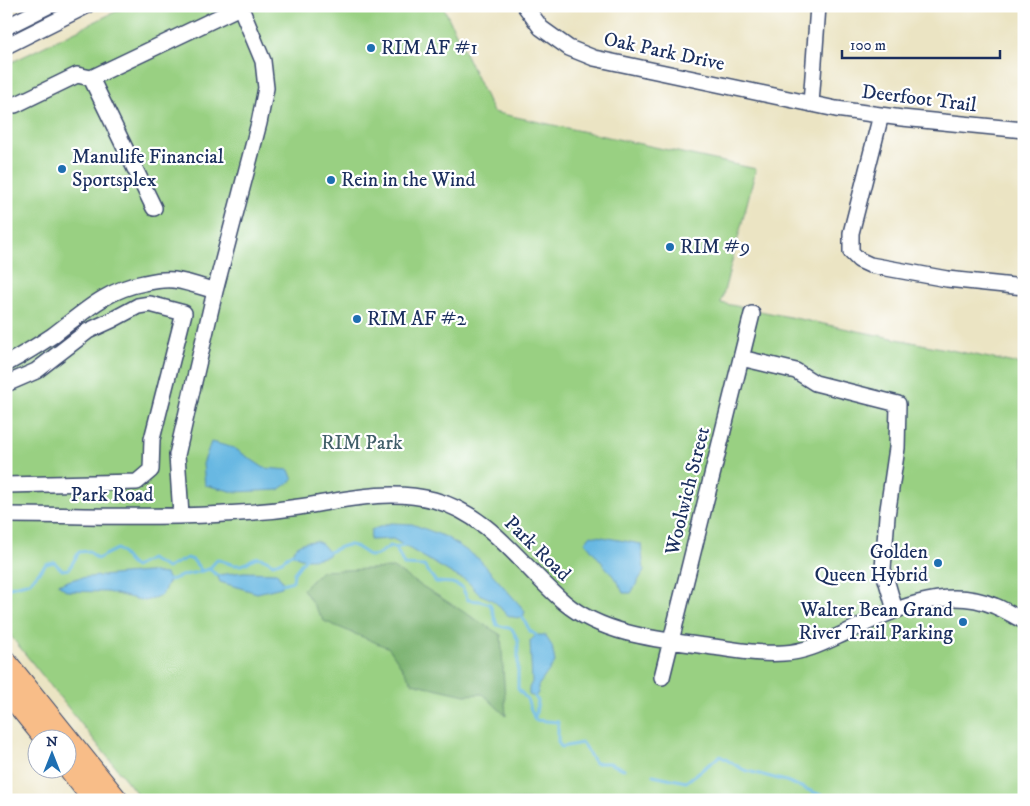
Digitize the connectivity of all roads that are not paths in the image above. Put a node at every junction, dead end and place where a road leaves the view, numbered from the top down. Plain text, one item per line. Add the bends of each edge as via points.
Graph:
1 (48, 6) edge
2 (86, 6) edge
3 (525, 6) edge
4 (818, 6) edge
5 (240, 7) edge
6 (6, 27) edge
7 (6, 46) edge
8 (91, 78) junction
9 (6, 101) edge
10 (811, 104) junction
11 (881, 115) junction
12 (1024, 130) edge
13 (154, 208) dead end
14 (1024, 287) edge
15 (215, 291) junction
16 (752, 314) dead end
17 (77, 316) junction
18 (88, 331) junction
19 (31, 350) junction
20 (741, 358) junction
21 (6, 364) edge
22 (42, 366) junction
23 (6, 384) edge
24 (6, 485) edge
25 (6, 515) edge
26 (181, 515) junction
27 (895, 610) junction
28 (1024, 621) edge
29 (671, 641) junction
30 (6, 661) edge
31 (662, 677) dead end
32 (6, 692) edge
33 (36, 728) edge
34 (76, 778) edge
35 (93, 800) edge
36 (118, 800) edge

1 - 6 street
2 - 7 street
3 - 10 street, Oak Park Drive via 541,28 569,48 594,58
4 - 10 street
5 - 8 street
5 - 15 street via 263,61 266,88
8 - 9 street via 77,75 15,106
8 - 13 street
10 - 11 street, Deerfoot Trail
11 - 12 street, Deerfoot Trail
11 - 14 street via 851,233 851,252 870,265 947,279
15 - 17 street via 174,280 152,281 127,286 102,298
15 - 26 street via 177,455
16 - 20 street, Woolwich Street
17 - 18 street
17 - 19 street
18 - 22 street
18 - 24 street via 138,306 150,304 184,313 152,439 151,470 137,482
19 - 21 street
19 - 22 street
20 - 27 street via 796,371 815,383 898,404 897,448 883,569
20 - 29 street, Woolwich Street
22 - 23 street
25 - 26 street, Park Road
26 - 29 street, Park Road via 238,514 398,494 436,500 498,536 544,584 578,613 608,627
27 - 28 street, Park Road via 931,600 964,598 993,605
27 - 29 street, Park Road via 812,648 784,654
29 - 31 street, Woolwich Street
30 - 36 main road
32 - 33 main road
34 - 35 main road

